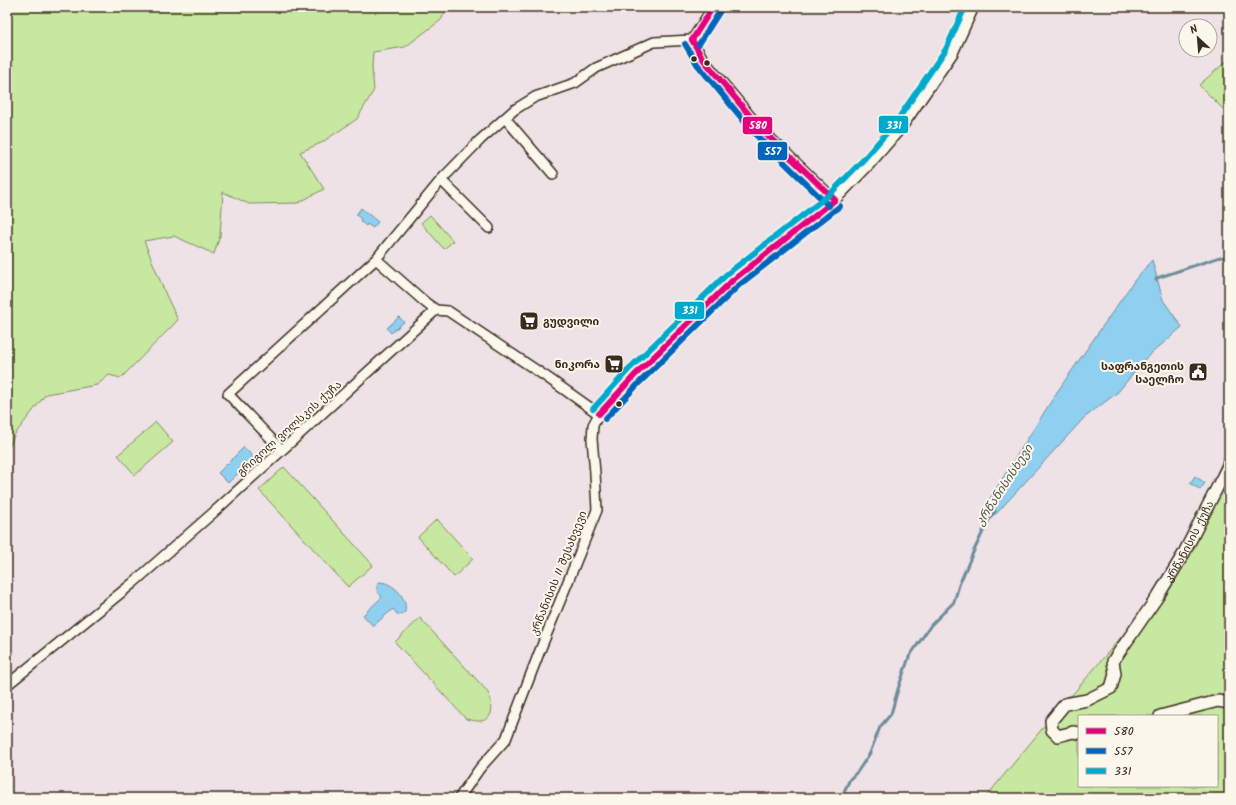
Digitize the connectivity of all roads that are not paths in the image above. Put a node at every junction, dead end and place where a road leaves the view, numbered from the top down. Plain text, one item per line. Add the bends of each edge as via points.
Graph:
1 (713, 7) edge
2 (974, 7) edge
3 (692, 40) junction
4 (505, 118) junction
5 (553, 174) dead end
6 (441, 180) junction
7 (835, 200) junction
8 (490, 228) dead end
9 (376, 259) junction
10 (436, 310) junction
11 (599, 414) junction
12 (282, 450) junction
13 (1229, 464) edge
14 (7, 685) edge
15 (1229, 703) edge
16 (1164, 715) edge
17 (1078, 733) edge
18 (459, 798) edge

1 - 3 street
2 - 7 street, კრწანისის II შესახვევი via 953,53 902,126
3 - 4 street via 654,42 596,68 575,83 535,97
3 - 7 street via 703,60 760,128
4 - 5 street
4 - 6 street
6 - 8 street
6 - 9 street
7 - 11 street, კრწანისის II შესახვევი via 733,280 635,375
9 - 10 street
9 - 12 street via 228,394
10 - 11 street via 448,311
10 - 12 street, გრიგოლ ვოლსკის ქუჩა
11 - 18 street, კრწანისის II შესახვევი via 593,425 592,439 596,510 506,739 480,768
12 - 14 street, გრიგოლ ვოლსკის ქუჩა via 139,578
13 - 17 street, კრწანისის ქუჩა via 1183,555 1158,596 1112,661 1115,674 1111,688 1087,700 1065,704 1051,721 1052,730 1058,736
15 - 16 street via 1218,700

